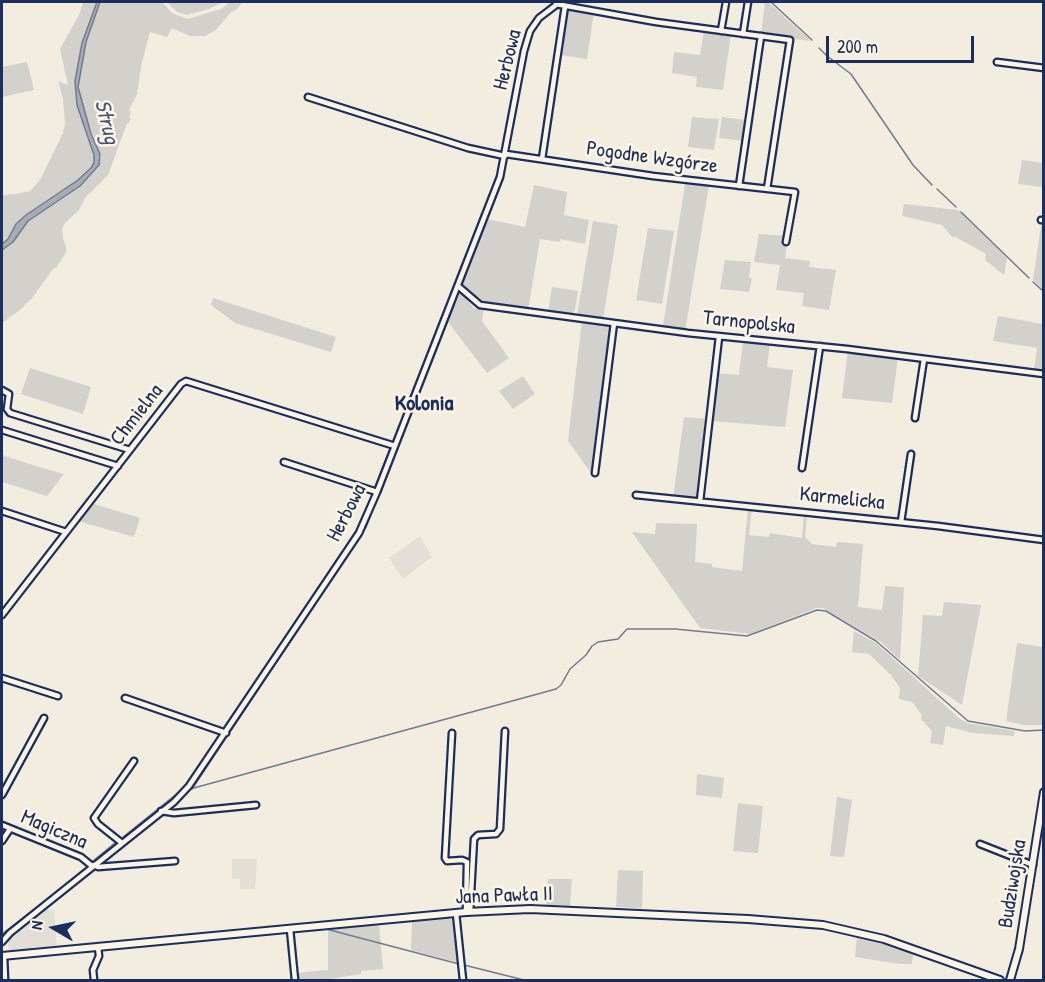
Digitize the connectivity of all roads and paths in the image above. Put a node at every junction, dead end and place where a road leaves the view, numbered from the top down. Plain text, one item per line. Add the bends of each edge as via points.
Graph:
1 (726, 2) edge
2 (748, 2) edge
3 (558, 3) edge
4 (565, 6) junction
5 (721, 31) junction
6 (744, 34) junction
7 (761, 36) junction
8 (997, 62) dead end
9 (1044, 68) edge
10 (308, 97) dead end
11 (505, 155) junction
12 (542, 159) junction
13 (739, 186) junction
14 (768, 189) junction
15 (786, 242) dead end
16 (458, 286) junction
17 (614, 323) junction
18 (719, 337) junction
19 (820, 346) junction
20 (924, 359) junction
21 (1044, 374) edge
22 (2, 390) edge
23 (915, 418) dead end
24 (2, 430) edge
25 (395, 447) junction
26 (130, 450) junction
27 (911, 454) dead end
28 (284, 462) dead end
29 (118, 466) junction
30 (802, 468) dead end
31 (595, 473) dead end
32 (377, 492) junction
33 (636, 495) dead end
34 (700, 501) junction
35 (2, 511) edge
36 (901, 522) junction
37 (66, 531) junction
38 (1044, 540) edge
39 (2, 615) edge
40 (2, 678) edge
41 (58, 696) dead end
42 (125, 698) dead end
43 (44, 718) dead end
44 (506, 731) dead end
45 (226, 733) junction
46 (452, 733) dead end
47 (134, 761) dead end
48 (1044, 792) edge
49 (2, 795) edge
50 (256, 805) dead end
51 (162, 811) junction
52 (2, 825) edge
53 (10, 829) junction
54 (2, 841) edge
55 (122, 843) junction
56 (980, 844) dead end
57 (175, 861) dead end
58 (93, 865) junction
59 (1032, 865) junction
60 (468, 912) junction
61 (456, 913) junction
62 (290, 928) junction
63 (2, 942) edge
64 (98, 947) junction
65 (3, 956) edge
66 (5, 981) edge
67 (94, 981) edge
68 (295, 981) edge
69 (463, 981) edge
70 (1000, 981) edge
71 (1010, 981) edge

1 - 5 street
2 - 6 street
3 - 4 street
3 - 11 street, Herbowa via 535,23 527,40
4 - 5 street
4 - 12 street
5 - 6 street
6 - 7 street
7 - 13 street
7 - 14 street via 790,40
8 - 9 street
10 - 11 street, Pogodne Wzgórze via 468,148
11 - 12 street, Pogodne Wzgórze
11 - 16 street, Herbowa
12 - 13 street, Pogodne Wzgórze
13 - 14 street, Pogodne Wzgórze
14 - 15 street, Pogodne Wzgórze via 795,192
16 - 17 street, Tarnopolska via 480,305
16 - 25 street, Herbowa
17 - 18 street, Tarnopolska
17 - 31 street
18 - 19 street, Tarnopolska
18 - 34 street
19 - 20 street, Tarnopolska
19 - 30 street
20 - 21 street, Tarnopolska
20 - 23 street
22 - 26 street via 9,394 10,413
24 - 29 street
25 - 26 street, Chmielna via 186,381
25 - 32 street, Herbowa
26 - 29 street, Chmielna
27 - 36 street
28 - 32 street
29 - 37 street, Chmielna
32 - 45 street, Herbowa via 359,533
33 - 34 street, Karmelicka
34 - 36 street, Karmelicka
35 - 37 street
36 - 38 street, Karmelicka
37 - 39 street, Chmielna
40 - 41 street
42 - 45 street
43 - 49 street
44 - 60 street via 500,829 496,834 478,835 474,839
45 - 51 street, Herbowa via 189,786
46 - 60 street via 445,858 467,862
47 - 55 street via 94,818
48 - 59 street, Budziwojska
50 - 51 street
51 - 55 street, Herbowa
52 - 53 street, Magiczna
53 - 54 street
53 - 58 street, Magiczna
55 - 58 street, Herbowa
56 - 59 street
57 - 58 street
58 - 63 street, Herbowa
59 - 71 street, Budziwojska via 1019,950
60 - 61 street, Jana Pawła II
60 - 70 street, Jana Pawła II via 530,909 813,924 884,939
61 - 62 street, Jana Pawła II
61 - 69 street
62 - 64 street, Jana Pawła II
62 - 68 street
64 - 65 street, Jana Pawła II
64 - 67 street
65 - 66 street

